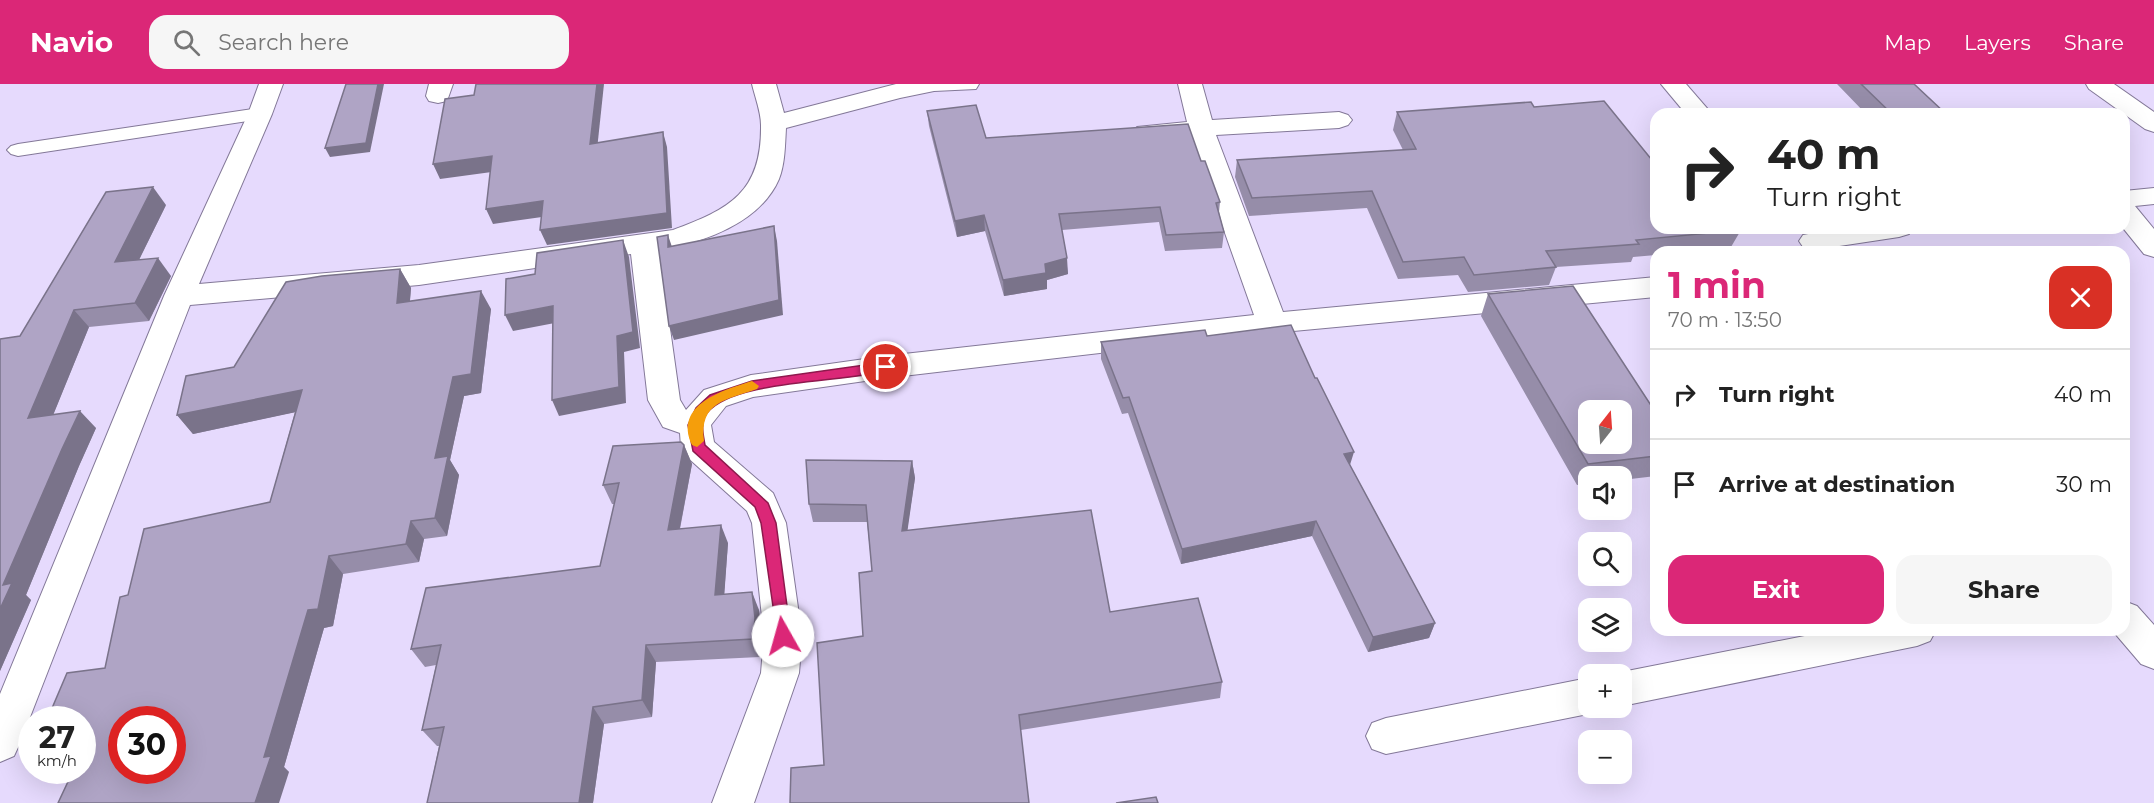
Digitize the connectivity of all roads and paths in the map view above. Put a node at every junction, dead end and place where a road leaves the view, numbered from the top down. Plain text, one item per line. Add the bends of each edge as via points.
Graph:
1 (271, 84) edge
2 (764, 84) edge
3 (967, 84) edge
4 (1190, 84) edge
5 (1673, 84) edge
6 (2098, 84) edge
7 (1695, 108) edge
8 (260, 114) junction
9 (1339, 120) dead end
10 (774, 124) junction
11 (2154, 124) edge
12 (1201, 128) junction
13 (1118, 134) edge
14 (18, 150) dead end
15 (2154, 196) edge
16 (2130, 198) edge
17 (2130, 218) edge
18 (1856, 234) edge
19 (1812, 240) edge
20 (644, 243) junction
21 (2154, 248) edge
22 (1650, 288) edge
23 (179, 296) junction
24 (1272, 323) junction
25 (695, 425) junction
26 (2130, 624) edge
27 (1887, 636) edge
28 (2154, 652) edge
29 (1632, 687) edge
30 (1578, 698) edge
31 (1386, 736) dead end
32 (0, 743) edge
33 (733, 803) edge

1 - 8 street
2 - 10 street
3 - 10 street via 934,84 897,91
4 - 12 street
5 - 7 street
6 - 11 street
8 - 14 lane
8 - 23 street
9 - 12 street
10 - 20 street via 765,179 748,202 711,226 677,238
12 - 13 street
12 - 24 street
15 - 16 street
17 - 21 street
18 - 19 street
20 - 23 street via 419,275
20 - 25 street via 664,400 674,419
22 - 24 street
23 - 32 street
24 - 25 street via 752,386 715,398 700,412
25 - 33 street via 698,447 761,503 769,523 783,636 780,673
26 - 28 street
27 - 29 street
30 - 31 street

